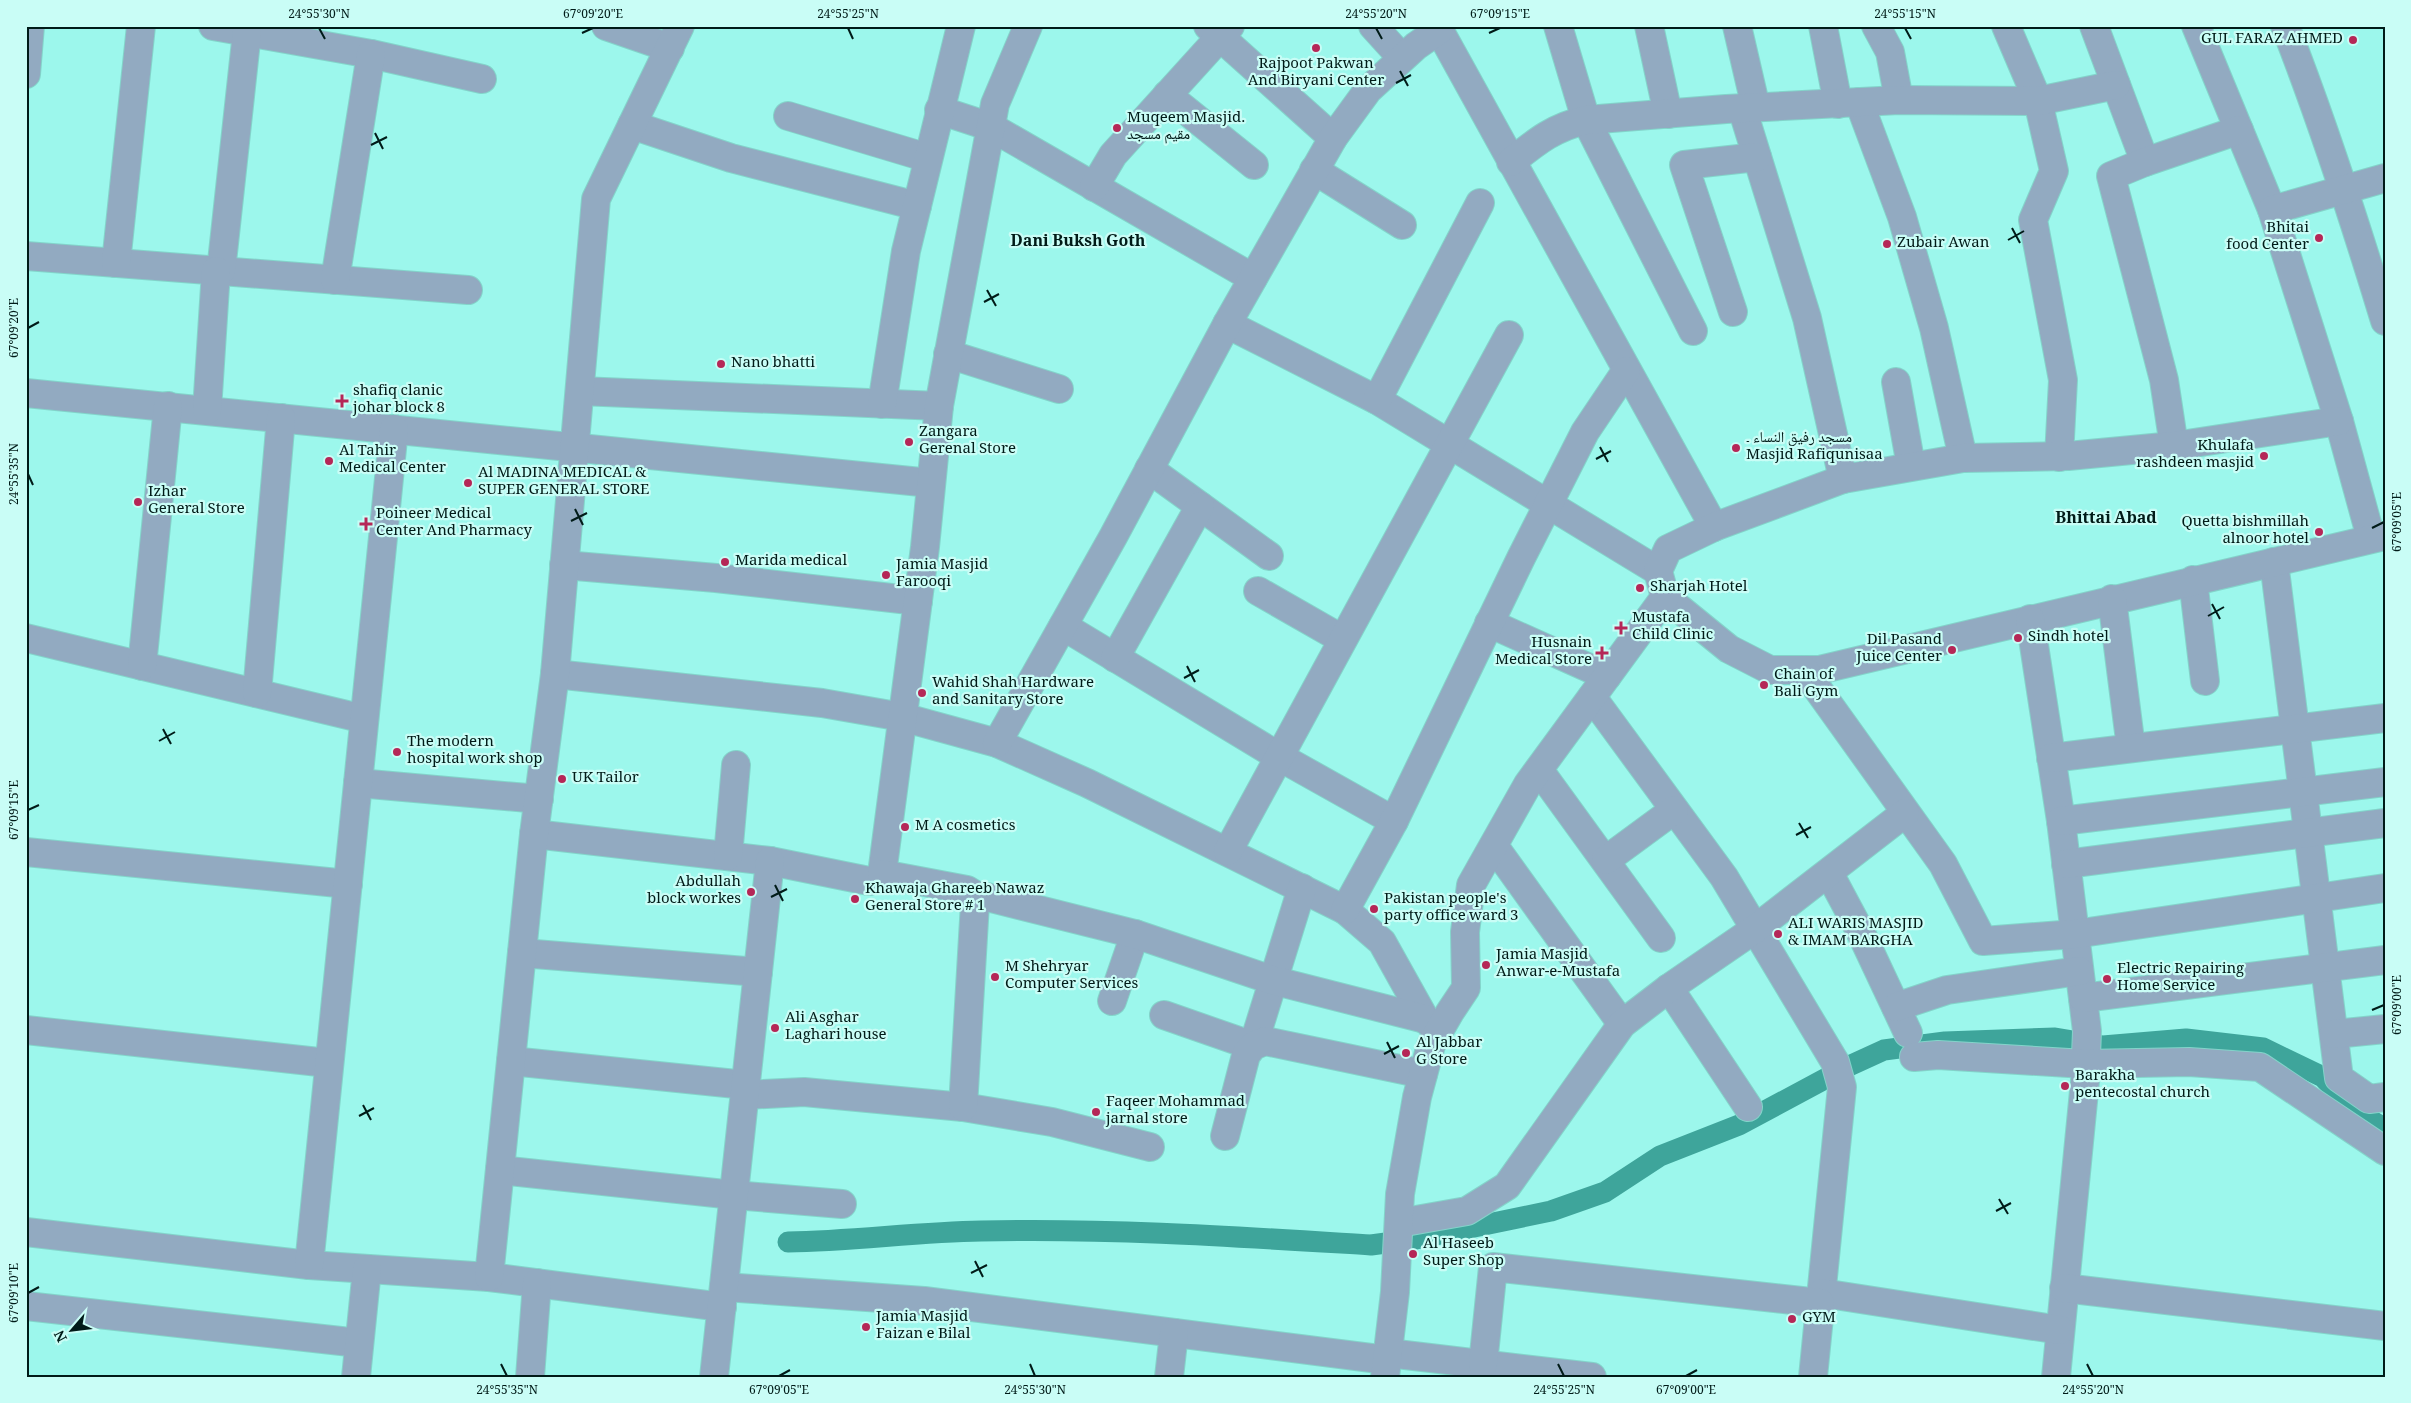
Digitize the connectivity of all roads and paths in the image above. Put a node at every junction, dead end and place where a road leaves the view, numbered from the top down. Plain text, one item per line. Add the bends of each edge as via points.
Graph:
1 (30, 26) edge
2 (141, 26) edge
3 (213, 26) edge
4 (606, 26) edge
5 (961, 26) edge
6 (1028, 26) edge
7 (1373, 26) edge
8 (1558, 26) edge
9 (1649, 26) edge
10 (1737, 26) edge
11 (1824, 26) edge
12 (1876, 26) edge
13 (2006, 26) edge
14 (2094, 26) edge
15 (2196, 26) edge
16 (2285, 26) edge
17 (1438, 28) edge
18 (1219, 30) edge
19 (247, 32) junction
20 (675, 37) edge
21 (371, 54) junction
22 (1402, 58) junction
23 (26, 74) edge
24 (482, 80) dead end
25 (2116, 86) junction
26 (1167, 95) junction
27 (1899, 100) junction
28 (2038, 101) junction
29 (1848, 103) junction
30 (1749, 108) junction
31 (939, 110) junction
32 (1668, 114) junction
33 (788, 116) dead end
34 (1586, 120) junction
35 (632, 125) junction
36 (991, 127) junction
37 (2239, 130) junction
38 (1333, 138) junction
39 (1757, 157) junction
40 (928, 158) junction
41 (1512, 162) junction
42 (2145, 162) junction
43 (1254, 165) dead end
44 (1314, 170) junction
45 (2385, 178) edge
46 (1094, 187) junction
47 (2345, 189) junction
48 (1480, 203) dead end
49 (917, 206) junction
50 (2272, 210) junction
51 (1402, 225) dead end
52 (26, 256) edge
53 (116, 263) junction
54 (219, 271) junction
55 (1253, 278) junction
56 (335, 280) junction
57 (468, 290) dead end
58 (1733, 312) dead end
59 (2385, 321) edge
60 (1227, 324) junction
61 (1693, 331) dead end
62 (1509, 335) dead end
63 (948, 354) junction
64 (1626, 371) junction
65 (1896, 382) dead end
66 (1059, 389) dead end
67 (580, 391) junction
68 (26, 393) edge
69 (1377, 400) junction
70 (882, 404) junction
71 (168, 406) junction
72 (938, 406) junction
73 (207, 410) junction
74 (281, 418) junction
75 (2338, 421) junction
76 (394, 429) junction
77 (1450, 444) junction
78 (2174, 446) junction
79 (573, 449) junction
80 (2059, 457) junction
81 (1964, 458) junction
82 (1912, 466) junction
83 (1149, 469) junction
84 (1843, 479) junction
85 (931, 483) junction
86 (1550, 504) junction
87 (1200, 506) junction
88 (1714, 527) junction
89 (2378, 537) edge
90 (1269, 556) dead end
91 (2274, 562) junction
92 (564, 565) junction
93 (1658, 571) junction
94 (2193, 580) junction
95 (1258, 591) dead end
96 (1665, 597) junction
97 (2112, 599) junction
98 (918, 601) junction
99 (2030, 619) junction
100 (1490, 623) junction
101 (1063, 626) junction
102 (26, 638) edge
103 (1342, 639) junction
104 (1116, 658) junction
105 (142, 666) junction
106 (1804, 670) junction
107 (555, 674) junction
108 (2205, 681) dead end
109 (1600, 686) junction
110 (257, 693) junction
111 (902, 717) junction
112 (2385, 718) edge
113 (364, 719) junction
114 (2295, 729) junction
115 (997, 743) junction
116 (2131, 748) junction
117 (1278, 756) junction
118 (2052, 758) junction
119 (736, 765) dead end
120 (1539, 770) junction
121 (2385, 782) edge
122 (358, 783) junction
123 (2303, 793) junction
124 (539, 799) junction
125 (1674, 810) junction
126 (1905, 813) junction
127 (1394, 820) junction
128 (2061, 821) junction
129 (2385, 823) edge
130 (534, 834) junction
131 (2308, 834) junction
132 (1494, 846) junction
133 (1228, 851) junction
134 (26, 852) edge
135 (728, 856) junction
136 (1606, 860) junction
137 (770, 861) junction
138 (2066, 864) junction
139 (1829, 873) junction
140 (882, 874) junction
141 (348, 884) junction
142 (1302, 888) junction
143 (2385, 888) edge
144 (980, 898) junction
145 (2316, 898) junction
146 (1345, 910) junction
147 (1756, 929) junction
148 (1135, 934) junction
149 (2075, 934) junction
150 (1661, 938) dead end
151 (522, 953) junction
152 (2385, 960) edge
153 (2325, 968) junction
154 (2079, 971) junction
155 (758, 972) junction
156 (1272, 980) junction
157 (1669, 988) junction
158 (2082, 998) junction
159 (1112, 1000) dead end
160 (1896, 1007) junction
161 (1164, 1015) dead end
162 (1622, 1024) junction
163 (1432, 1025) junction
164 (2385, 1029) edge
165 (26, 1030) edge
166 (2334, 1034) junction
167 (1253, 1046) junction
168 (511, 1061) junction
169 (2085, 1061) junction
170 (328, 1063) junction
171 (1423, 1074) junction
172 (745, 1090) junction
173 (2385, 1097) edge
174 (963, 1107) junction
175 (1748, 1107) dead end
176 (1225, 1136) dead end
177 (1150, 1147) dead end
178 (2385, 1151) edge
179 (500, 1170) junction
180 (734, 1195) junction
181 (842, 1204) dead end
182 (26, 1232) edge
183 (1399, 1236) junction
184 (309, 1265) junction
185 (367, 1269) junction
186 (489, 1277) junction
187 (537, 1283) junction
188 (2064, 1288) junction
189 (723, 1297) junction
190 (1821, 1298) junction
191 (26, 1306) edge
192 (2385, 1326) edge
193 (2060, 1330) junction
194 (1174, 1333) junction
195 (359, 1343) junction
196 (1386, 1363) edge
197 (1483, 1364) junction
198 (356, 1377) edge
199 (530, 1377) edge
200 (714, 1377) edge
201 (1169, 1377) edge
202 (1592, 1377) edge
203 (1813, 1377) edge
204 (2056, 1377) edge

1 - 23 street
2 - 53 street
3 - 19 street
4 - 20 street
5 - 31 street
6 - 36 street via 995,104
7 - 22 street
8 - 34 street
9 - 32 street
10 - 30 street
11 - 29 street
12 - 27 street via 1890,52
13 - 28 street
14 - 25 street
15 - 37 street
16 - 47 street
17 - 22 street
17 - 41 street
18 - 26 street
18 - 38 street
19 - 21 street
19 - 54 street
20 - 35 street
21 - 24 street
21 - 56 street
22 - 38 street via 1368,90
25 - 28 street
25 - 42 street
26 - 43 street
26 - 46 street via 1113,155
27 - 28 street
27 - 29 street
28 - 80 street via 2054,171 2033,220 2063,380
29 - 30 street
29 - 81 street via 1907,236 1934,328
30 - 32 street
30 - 39 street
31 - 36 street
31 - 40 street
32 - 34 street
33 - 40 street
34 - 41 street via 1565,124
34 - 61 street
35 - 49 street via 731,158
35 - 67 street via 596,199
36 - 46 street
36 - 63 street
37 - 42 street
37 - 50 street
38 - 44 street
39 - 58 street via 1684,165
39 - 84 street via 1807,318
40 - 49 street
41 - 64 street
42 - 78 street via 2111,176 2164,380
44 - 51 street
44 - 55 street
45 - 47 street
46 - 55 street
47 - 50 street
47 - 59 street
48 - 69 street
49 - 70 street via 906,251
50 - 75 street
52 - 53 street
53 - 54 street
54 - 56 street
54 - 73 street
55 - 60 street
56 - 57 street
60 - 69 street
60 - 83 street
62 - 77 street
63 - 66 street
63 - 72 street
64 - 86 street via 1585,432
64 - 88 street
65 - 82 street
67 - 70 street
67 - 79 street
68 - 71 street
69 - 77 street
70 - 72 street
71 - 73 street
71 - 105 street
72 - 85 street
73 - 74 street
74 - 76 street
74 - 110 street
75 - 78 street
75 - 89 street
76 - 79 street
76 - 113 street
77 - 86 street
77 - 103 street
78 - 80 street
79 - 85 street
79 - 92 street
80 - 81 street
81 - 82 street
82 - 84 street
83 - 87 street
83 - 101 street
84 - 88 street
85 - 98 street
86 - 93 street
86 - 100 street
87 - 90 street
87 - 104 street
88 - 93 street via 1668,549
89 - 91 street
91 - 94 street
91 - 114 street
92 - 98 street
92 - 107 street
93 - 96 street
94 - 97 street
94 - 108 street
95 - 103 street
96 - 106 street via 1729,649 1770,670
96 - 109 street
97 - 99 street
97 - 116 street
98 - 111 street
99 - 106 street via 1819,670
99 - 118 street
100 - 109 street
100 - 127 street
101 - 104 street
101 - 115 street
102 - 105 street
103 - 117 street
104 - 117 street
105 - 110 street
106 - 126 street
107 - 111 street via 822,703
107 - 124 street
109 - 120 street
109 - 125 street
110 - 113 street
111 - 115 street
111 - 140 street
112 - 114 street
113 - 122 street
114 - 116 street
114 - 123 street
115 - 133 street
116 - 118 street
117 - 127 street
117 - 133 street
118 - 128 street
119 - 135 street
120 - 132 street
120 - 136 street
121 - 123 street
122 - 124 street
122 - 141 street
123 - 128 street
123 - 131 street
124 - 130 street
125 - 136 street
125 - 147 street via 1724,877
126 - 139 street
126 - 149 street via 1943,864 1983,941
127 - 146 street
128 - 138 street
129 - 131 street
130 - 135 street
130 - 151 street
131 - 138 street
131 - 145 street
132 - 162 street
132 - 163 street via 1471,885 1465,932 1466,988
133 - 142 street
134 - 141 street
135 - 137 street
136 - 150 street
137 - 140 street via 869,881
137 - 155 street
138 - 149 street
139 - 147 street
139 - 160 street
140 - 144 street via 967,890
141 - 170 street
142 - 146 street
142 - 156 street
143 - 145 street
144 - 148 street via 987,897
144 - 174 street via 975,903
145 - 149 street
145 - 153 street
146 - 163 street via 1382,942
147 - 157 street
147 - 190 street via 1838,1075
148 - 156 street
148 - 159 street
149 - 154 street
151 - 155 street
151 - 168 street
152 - 153 street
153 - 158 street
153 - 166 street
154 - 158 street
154 - 160 street via 1948,990
155 - 172 street
156 - 163 street
156 - 167 street
157 - 162 street
157 - 175 street
158 - 169 street via 2087,1031
160 - 169 street via 1911,1045 1938,1056
161 - 167 street
162 - 183 street via 1507,1186 1468,1211
163 - 171 street via 1431,1045
164 - 166 street
165 - 170 street
166 - 173 street via 2339,1078 2370,1099
167 - 171 street via 1265,1041
167 - 176 street via 1246,1055
168 - 172 street
168 - 179 street
169 - 178 street via 2189,1062 2260,1067
169 - 188 street
170 - 184 street
171 - 183 street via 1400,1194
172 - 174 street via 804,1092
172 - 180 street
174 - 177 street via 1052,1122
179 - 180 street
179 - 186 street
180 - 181 street
180 - 189 street
182 - 184 street
183 - 196 street
184 - 185 street
185 - 186 street
185 - 195 street
186 - 187 street
187 - 189 street
187 - 199 street
188 - 192 street
188 - 193 street
189 - 194 street via 924,1301
189 - 200 street
190 - 193 street
190 - 197 street via 1493,1267
190 - 203 street
191 - 195 street
193 - 204 street
194 - 196 street
194 - 201 street
195 - 198 street
196 - 197 street
197 - 202 street

